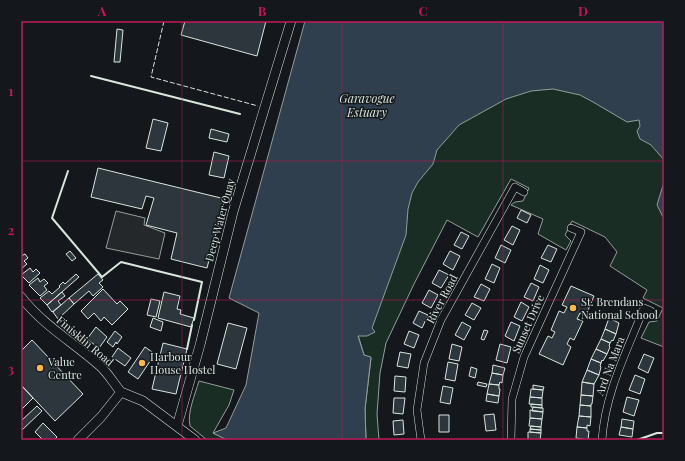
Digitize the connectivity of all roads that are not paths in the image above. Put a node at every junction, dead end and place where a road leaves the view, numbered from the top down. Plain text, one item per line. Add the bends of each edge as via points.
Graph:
1 (291, 21) edge
2 (524, 192) dead end
3 (571, 228) dead end
4 (21, 298) edge
5 (651, 311) dead end
6 (121, 392) junction
7 (177, 426) junction
8 (78, 440) edge
9 (195, 440) edge
10 (421, 440) edge
11 (511, 440) edge
12 (602, 440) edge

1 - 7 street, Deep Water Quay via 233,212
2 - 10 street, River Road via 515,187 442,320 424,363 417,410
3 - 11 street, Sunset Drive via 581,232 524,357 512,399
4 - 6 street, Finisklin Road via 32,312 101,367
5 - 12 street, Ard Na Mara via 644,308 625,352 606,407
6 - 7 street via 143,401
6 - 8 street
7 - 9 street

